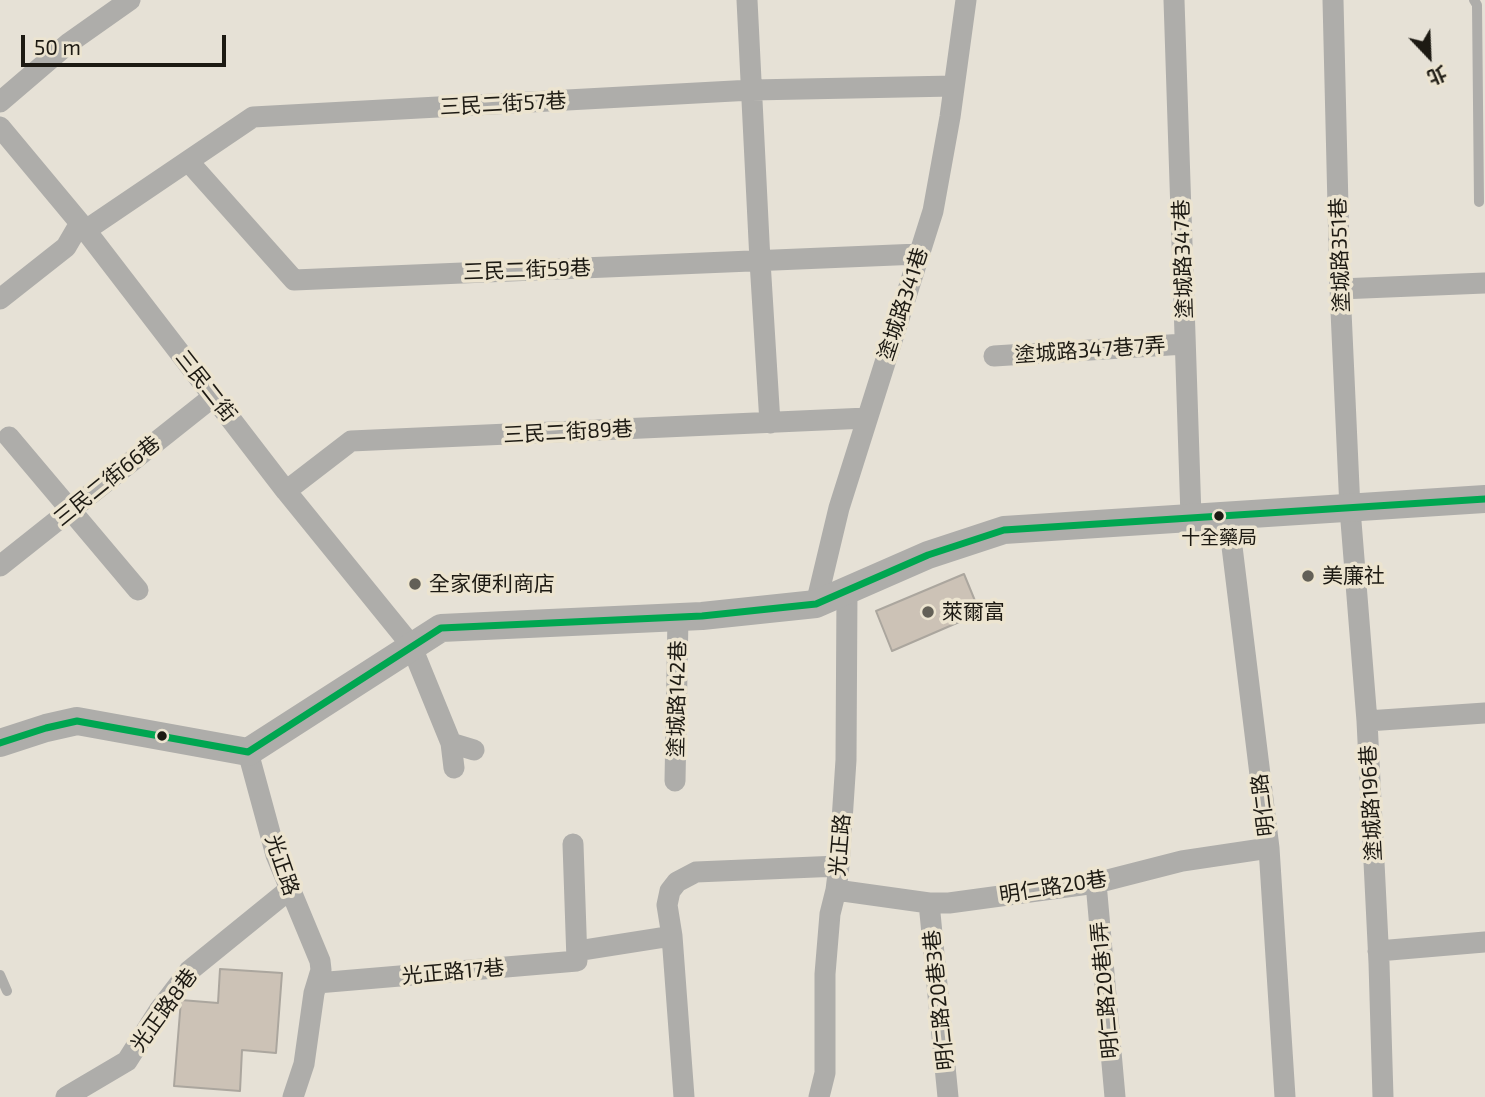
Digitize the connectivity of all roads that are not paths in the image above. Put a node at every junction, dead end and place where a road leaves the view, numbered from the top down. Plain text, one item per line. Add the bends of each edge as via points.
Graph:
1 (130, 0) edge
2 (747, 0) edge
3 (966, 0) edge
4 (1174, 0) edge
5 (1333, 0) edge
6 (1474, 0) edge
7 (954, 86) junction
8 (752, 90) junction
9 (0, 102) edge
10 (0, 127) edge
11 (188, 161) junction
12 (1479, 202) dead end
13 (83, 226) junction
14 (919, 254) junction
15 (760, 261) junction
16 (1485, 283) edge
17 (1340, 289) junction
18 (0, 299) edge
19 (1185, 344) junction
20 (994, 356) dead end
21 (214, 396) junction
22 (867, 418) junction
23 (770, 423) junction
24 (9, 437) dead end
25 (286, 491) junction
26 (1485, 499) edge
27 (1350, 509) junction
28 (71, 510) junction
29 (1228, 514) junction
30 (1191, 517) junction
31 (0, 566) edge
32 (138, 590) dead end
33 (847, 590) junction
34 (816, 604) junction
35 (678, 617) junction
36 (411, 645) junction
37 (1485, 713) edge
38 (1367, 721) junction
39 (0, 743) edge
40 (451, 743) junction
41 (474, 750) dead end
42 (248, 752) junction
43 (454, 768) dead end
44 (675, 781) dead end
45 (573, 844) dead end
46 (1269, 848) junction
47 (839, 866) junction
48 (1096, 883) junction
49 (289, 889) junction
50 (836, 890) junction
51 (929, 903) junction
52 (672, 936) junction
53 (1485, 942) edge
54 (577, 951) junction
55 (1378, 951) junction
56 (0, 975) edge
57 (317, 983) junction
58 (7, 991) dead end
59 (66, 1097) edge
60 (293, 1097) edge
61 (684, 1097) edge
62 (819, 1097) edge
63 (948, 1097) edge
64 (1115, 1097) edge
65 (1285, 1097) edge
66 (1383, 1097) edge

1 - 9 street via 69,43
2 - 8 street
3 - 7 street, 塗城路341巷
4 - 19 street, 塗城路347巷
5 - 17 street, 塗城路351巷
6 - 12 lane
7 - 8 street, 三民二街57巷
7 - 14 street, 塗城路341巷 via 933,211
8 - 11 street, 三民二街57巷 via 253,117
8 - 15 street
10 - 13 street, 三民二街
11 - 13 street, 三民二街57巷
11 - 15 street, 三民二街59巷 via 294,280
13 - 18 street via 66,247
13 - 21 street, 三民二街
14 - 15 street, 三民二街59巷
14 - 22 street, 塗城路341巷
15 - 23 street
16 - 17 street
17 - 27 street, 塗城路351巷
19 - 20 street, 塗城路347巷7弄
19 - 30 street, 塗城路347巷
21 - 25 street, 三民二街
21 - 28 street, 三民二街66巷
22 - 23 street, 三民二街89巷
22 - 34 street, 塗城路341巷
23 - 25 street, 三民二街89巷 via 351,442
24 - 28 street
25 - 36 street, 三民二街
26 - 27 street
27 - 29 street
27 - 38 street, 塗城路196巷
28 - 31 street, 三民二街66巷
28 - 32 street
29 - 30 street
29 - 46 street, 明仁路
30 - 33 street via 1004,530 928,555
33 - 34 street
33 - 47 street, 光正路 via 846,760
34 - 35 street
35 - 36 street via 441,628
35 - 44 street, 塗城路142巷
36 - 40 street, 三民二街
36 - 42 street
37 - 38 street
38 - 55 street, 塗城路196巷
39 - 42 street via 76,721
40 - 41 street
40 - 43 street, 三民二街
42 - 49 street, 光正路
45 - 54 street
46 - 48 street, 明仁路20巷 via 1182,860
46 - 65 street, 明仁路
47 - 50 street, 光正路
47 - 52 street via 696,873 670,891 667,905
48 - 51 street, 明仁路20巷
48 - 64 street, 明仁路20巷1弄
49 - 57 street, 光正路 via 320,961
49 - 59 street, 光正路8巷 via 189,971 127,1061
50 - 51 street, 明仁路20巷
50 - 62 street, 光正路 via 825,974 825,1073
51 - 63 street, 明仁路20巷3巷
52 - 54 street, 光正路17巷
52 - 61 street
53 - 55 street
54 - 57 street, 光正路17巷 via 578,961
55 - 66 street, 塗城路196巷
56 - 58 lane
57 - 60 street, 光正路 via 304,1064

